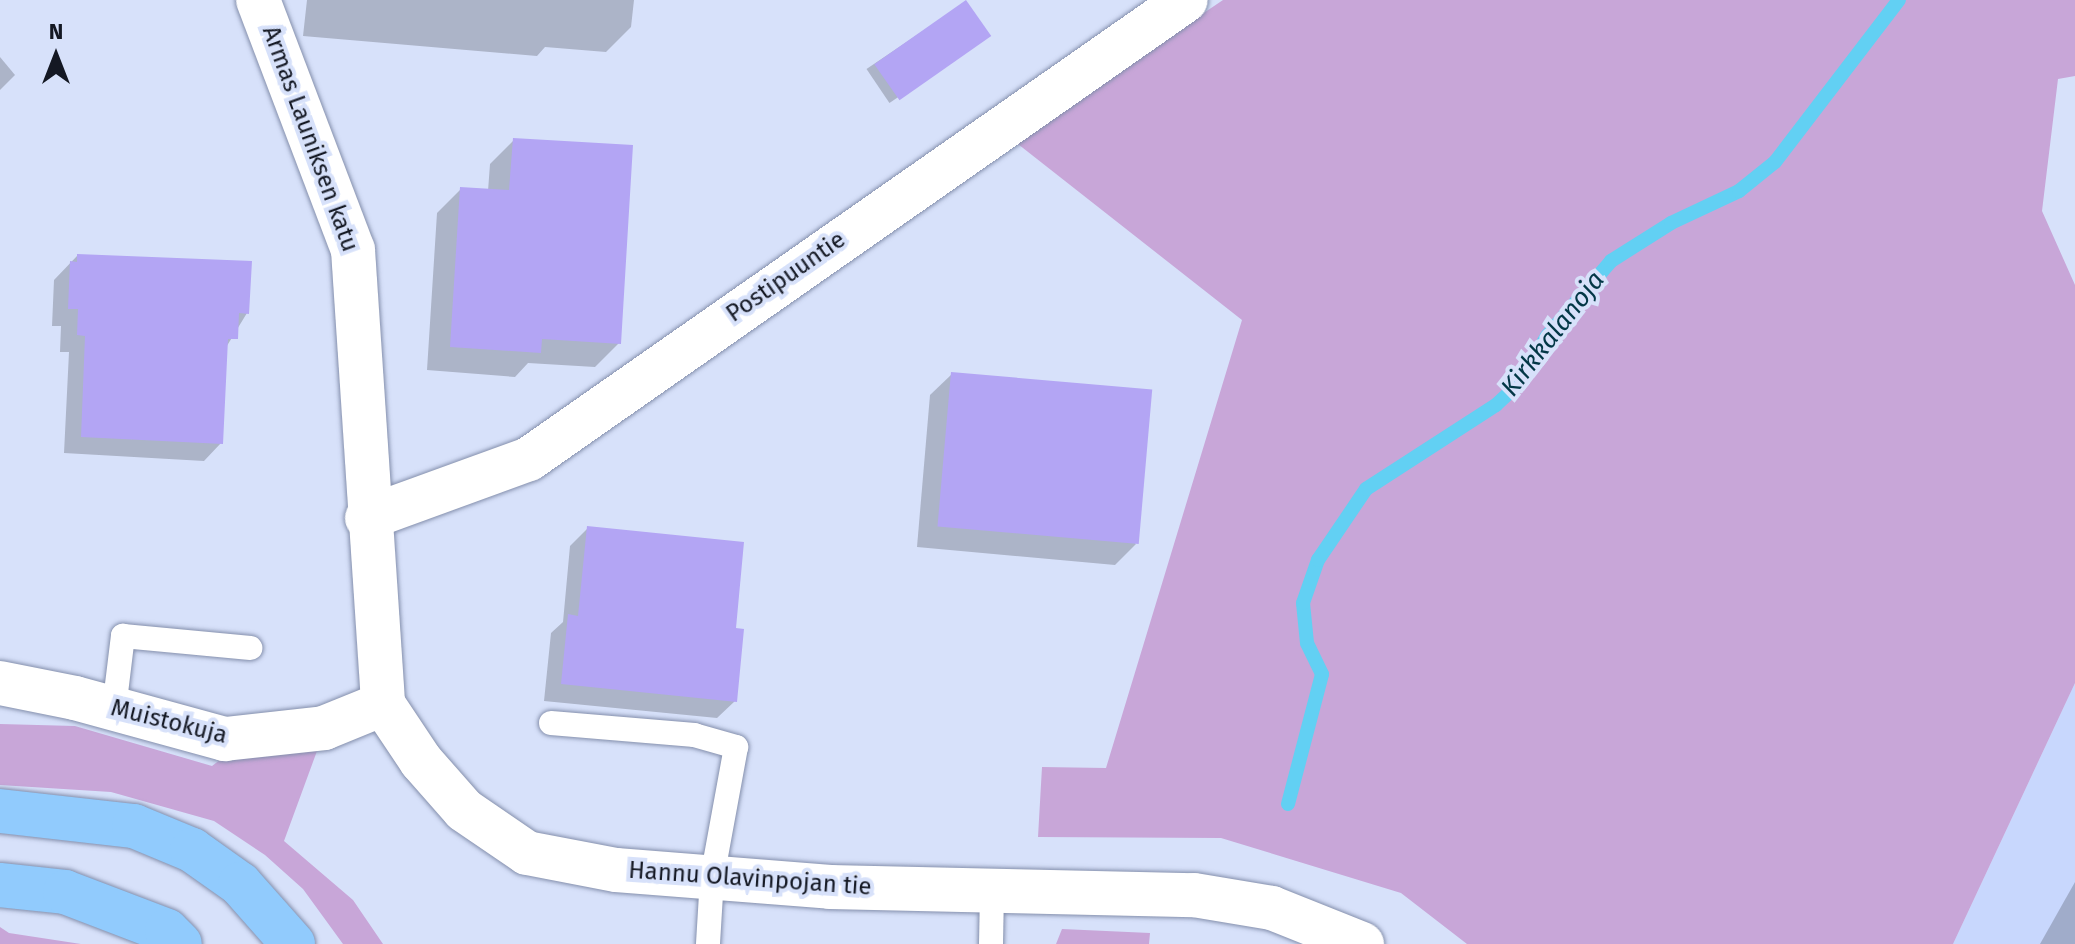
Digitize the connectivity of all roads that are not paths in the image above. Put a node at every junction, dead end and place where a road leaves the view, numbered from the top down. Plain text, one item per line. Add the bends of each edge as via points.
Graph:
1 (258, 0) edge
2 (1186, 0) edge
3 (367, 518) junction
4 (250, 648) dead end
5 (0, 683) edge
6 (383, 704) junction
7 (114, 709) junction
8 (551, 723) dead end
9 (0, 811) edge
10 (712, 878) junction
11 (0, 885) edge
12 (992, 891) junction
13 (180, 944) edge
14 (293, 944) edge
15 (708, 944) edge
16 (991, 944) edge
17 (1362, 944) edge

1 - 3 street, Armas Launiksen katu via 353,250 365,366
2 - 3 street, Postipuuntie via 529,459
3 - 6 street
4 - 7 lane via 123,636
5 - 7 street, Muistokuja
6 - 7 street, Muistokuja via 324,728 225,739
6 - 10 street, Hannu Olavinpojan tie via 464,810 527,853 616,870
8 - 10 lane via 694,735 736,747
9 - 14 highway via 134,826 192,850 240,884
10 - 12 street, Hannu Olavinpojan tie
10 - 15 lane
11 - 13 highway via 65,892 167,931
12 - 16 lane
12 - 17 street, Hannu Olavinpojan tie via 1194,895 1272,908

